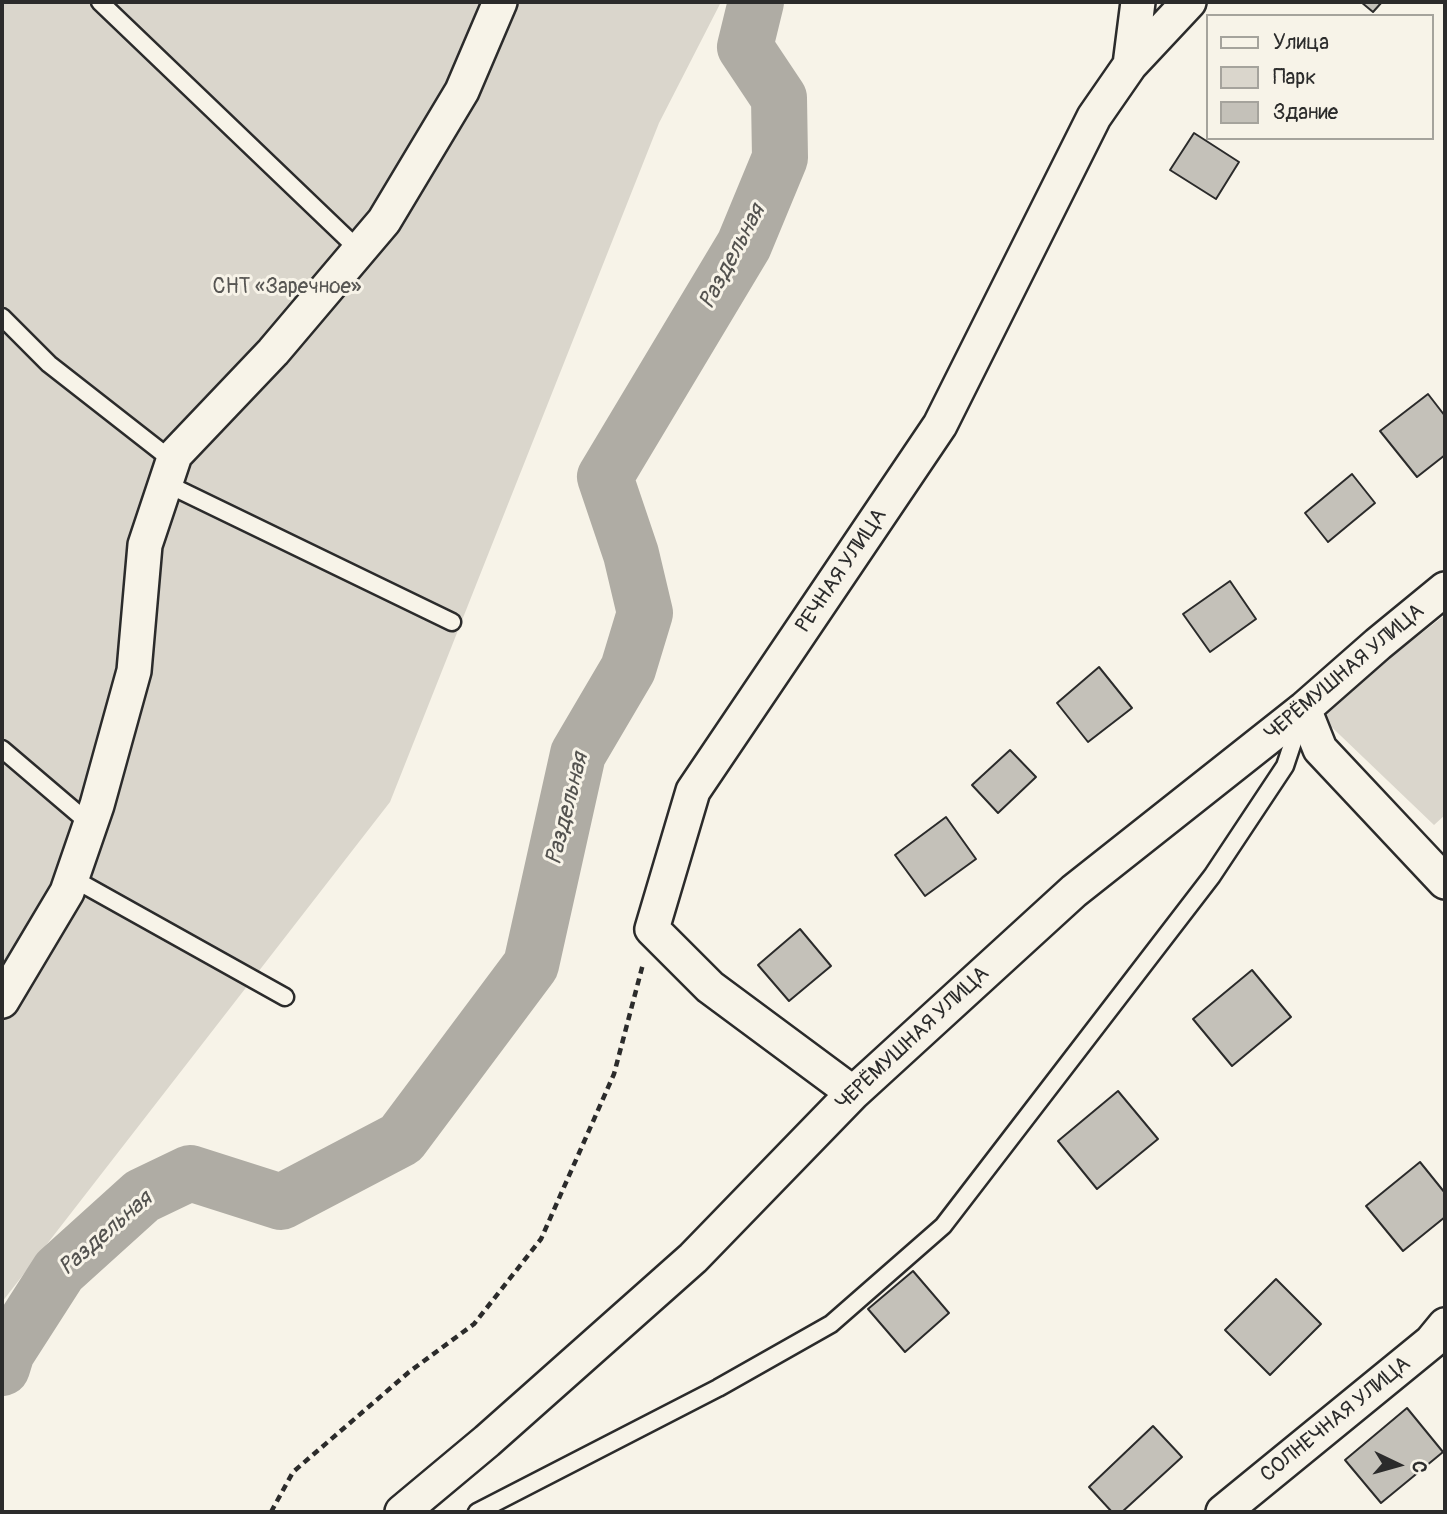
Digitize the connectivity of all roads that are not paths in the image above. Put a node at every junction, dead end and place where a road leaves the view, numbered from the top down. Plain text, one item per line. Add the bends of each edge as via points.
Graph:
1 (100, 2) edge
2 (500, 2) edge
3 (1138, 2) edge
4 (1189, 2) edge
5 (1130, 65) junction
6 (359, 250) junction
7 (2, 317) edge
8 (169, 472) junction
9 (1445, 589) edge
10 (452, 622) dead end
11 (1304, 709) junction
12 (2, 749) edge
13 (90, 824) junction
14 (72, 878) junction
15 (1445, 882) edge
16 (285, 997) dead end
17 (2, 1001) edge
18 (853, 1093) junction
19 (1445, 1325) edge
20 (402, 1512) edge
21 (477, 1512) edge
22 (1223, 1512) edge

1 - 6 lane
2 - 6 street via 462,91 384,221
3 - 5 street
4 - 5 street, РЕЧНАЯ УЛИЦА
5 - 18 street, РЕЧНАЯ УЛИЦА via 1094,117 940,425 693,791 652,929 710,987
6 - 8 street via 273,352 175,454
7 - 8 lane
8 - 10 lane
8 - 13 street via 145,545 134,671
9 - 11 street, ЧЕРЁМУШНАЯ УЛИЦА
11 - 15 street via 1320,749
11 - 18 street, ЧЕРЁМУШНАЯ УЛИЦА via 1074,891
11 - 21 lane via 1285,766 1212,876 943,1226 831,1324 718,1388
12 - 13 lane
13 - 14 street
14 - 16 lane
14 - 17 street
18 - 20 street, ЧЕРЁМУШНАЯ УЛИЦА via 693,1258
19 - 22 street, СОЛНЕЧНАЯ УЛИЦА via 1431,1342

